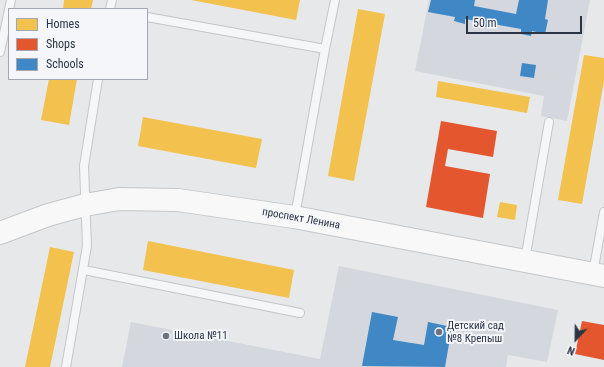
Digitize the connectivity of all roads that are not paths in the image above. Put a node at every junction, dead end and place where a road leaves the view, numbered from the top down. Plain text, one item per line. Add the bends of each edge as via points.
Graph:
1 (335, 0) edge
2 (8, 10) edge
3 (148, 17) edge
4 (324, 49) junction
5 (0, 52) edge
6 (98, 80) edge
7 (549, 122) dead end
8 (85, 205) junction
9 (604, 212) edge
10 (294, 217) junction
11 (5, 229) edge
12 (524, 260) junction
13 (84, 270) junction
14 (599, 275) edge
15 (300, 313) dead end
16 (66, 367) edge

1 - 4 lane
2 - 5 lane
3 - 4 lane
4 - 10 lane
6 - 8 lane via 84,166
7 - 12 lane
8 - 10 street, проспект Ленина via 119,199 178,200
8 - 11 street, проспект Ленина
8 - 13 lane via 87,246
9 - 14 lane
10 - 12 street, проспект Ленина
12 - 14 street, проспект Ленина
13 - 15 lane
13 - 16 lane

